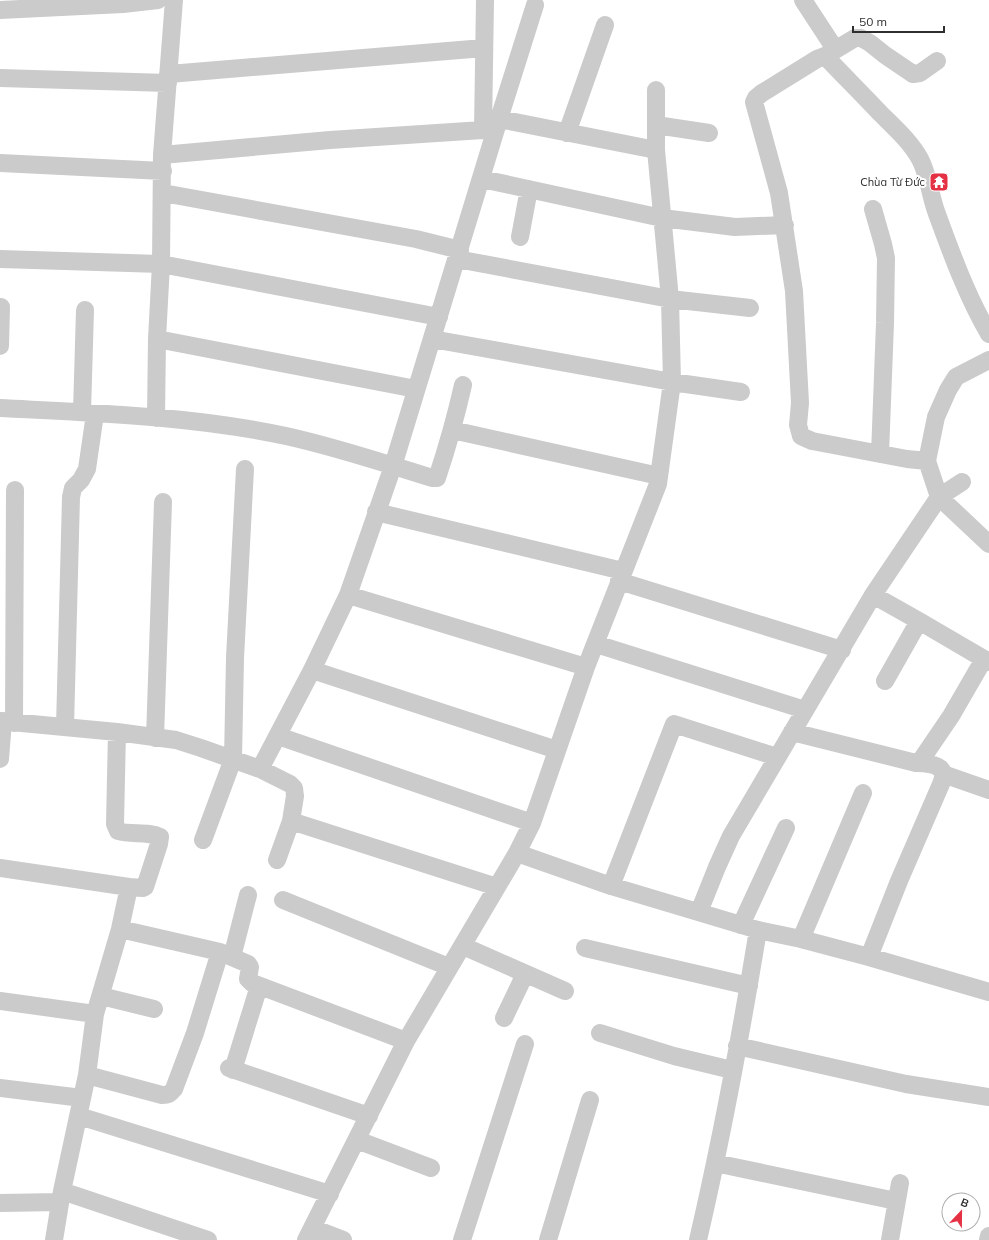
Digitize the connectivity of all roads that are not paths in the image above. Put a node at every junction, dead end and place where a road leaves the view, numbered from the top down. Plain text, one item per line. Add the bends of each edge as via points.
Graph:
1 (158, 0) edge
2 (174, 0) edge
3 (485, 0) edge
4 (803, 0) edge
5 (82, 2) edge
6 (123, 2) edge
7 (535, 5) dead end
8 (0, 10) edge
9 (605, 25) dead end
10 (484, 48) junction
11 (830, 52) junction
12 (937, 61) dead end
13 (0, 78) edge
14 (168, 79) junction
15 (656, 90) dead end
16 (656, 125) junction
17 (492, 127) junction
18 (567, 132) junction
19 (709, 133) dead end
20 (656, 150) junction
21 (0, 163) edge
22 (162, 163) junction
23 (482, 179) junction
24 (529, 189) junction
25 (163, 193) junction
26 (873, 210) dead end
27 (662, 218) junction
28 (785, 225) junction
29 (520, 237) dead end
30 (458, 254) junction
31 (0, 259) edge
32 (161, 264) junction
33 (670, 299) junction
34 (1, 307) dead end
35 (750, 308) dead end
36 (85, 310) dead end
37 (439, 317) junction
38 (989, 334) edge
39 (157, 338) junction
40 (432, 339) junction
41 (0, 346) edge
42 (985, 362) edge
43 (672, 382) junction
44 (463, 385) dead end
45 (416, 389) junction
46 (741, 392) dead end
47 (0, 408) edge
48 (88, 413) junction
49 (156, 418) junction
50 (452, 430) junction
51 (880, 454) junction
52 (927, 461) junction
53 (393, 466) junction
54 (245, 469) dead end
55 (659, 476) junction
56 (962, 482) dead end
57 (15, 490) dead end
58 (939, 497) junction
59 (163, 502) dead end
60 (376, 512) junction
61 (989, 544) edge
62 (621, 576) junction
63 (348, 595) junction
64 (873, 595) junction
65 (919, 621) junction
66 (596, 644) junction
67 (842, 650) junction
68 (986, 661) edge
69 (586, 667) junction
70 (312, 670) junction
71 (885, 680) dead end
72 (805, 710) junction
73 (6, 721) edge
74 (65, 727) junction
75 (117, 732) junction
76 (792, 732) junction
77 (278, 736) junction
78 (155, 738) junction
79 (558, 750) junction
80 (777, 757) junction
81 (0, 759) edge
82 (233, 759) junction
83 (919, 763) junction
84 (260, 769) junction
85 (943, 774) junction
86 (989, 790) edge
87 (863, 793) dead end
88 (291, 821) junction
89 (532, 824) junction
90 (786, 828) dead end
91 (203, 840) dead end
92 (517, 853) junction
93 (277, 860) dead end
94 (0, 868) edge
95 (129, 886) junction
96 (497, 886) junction
97 (611, 886) junction
98 (248, 895) dead end
99 (283, 900) dead end
100 (699, 912) junction
101 (750, 927) junction
102 (120, 929) junction
103 (801, 939) junction
104 (463, 946) junction
105 (585, 948) dead end
106 (226, 954) junction
107 (869, 957) junction
108 (449, 967) junction
109 (525, 974) junction
110 (259, 986) junction
111 (749, 986) junction
112 (565, 991) dead end
113 (989, 992) edge
114 (101, 996) junction
115 (0, 1001) edge
116 (154, 1009) dead end
117 (95, 1014) junction
118 (504, 1018) dead end
119 (600, 1033) dead end
120 (406, 1041) junction
121 (525, 1044) dead end
122 (737, 1046) junction
123 (732, 1070) junction
124 (87, 1075) junction
125 (0, 1088) edge
126 (989, 1097) edge
127 (82, 1098) junction
128 (590, 1100) dead end
129 (79, 1116) junction
130 (369, 1116) junction
131 (357, 1140) junction
132 (715, 1163) junction
133 (431, 1168) dead end
134 (900, 1183) dead end
135 (330, 1194) junction
136 (61, 1197) junction
137 (896, 1201) junction
138 (0, 1204) edge
139 (309, 1234) edge
140 (989, 1236) edge
141 (54, 1240) edge
142 (208, 1240) edge
143 (343, 1240) edge
144 (462, 1240) edge
145 (548, 1240) edge
146 (698, 1240) edge
147 (890, 1240) edge
148 (988, 1240) edge

1 - 6 street
2 - 14 street
3 - 10 street
4 - 11 street
5 - 6 street
5 - 8 street
7 - 17 street
9 - 18 street
10 - 14 street
10 - 17 street
11 - 12 street via 854,38 861,38 913,74 920,73
11 - 28 street via 762,93 754,102 779,193
11 - 38 street via 919,157 960,275
13 - 14 street
14 - 22 street
15 - 16 street
16 - 19 street
16 - 20 street
17 - 18 street
17 - 22 street via 330,140
17 - 23 street
18 - 20 street
20 - 27 street
21 - 22 street
22 - 25 street
23 - 24 street
23 - 30 street
24 - 27 street
24 - 29 street
25 - 30 street via 416,239
25 - 32 street
26 - 51 street via 886,258
27 - 28 street via 736,227
27 - 33 street
28 - 51 street via 794,291 800,403 798,425 801,436 812,441
30 - 33 street
30 - 37 street
31 - 32 street
32 - 37 street
32 - 39 street
33 - 35 street
33 - 43 street
34 - 41 street
36 - 48 street
37 - 40 street
39 - 45 street
39 - 49 street
40 - 43 street
40 - 45 street
42 - 52 street via 956,378 948,390 936,417
43 - 46 street
43 - 55 street
44 - 50 street
45 - 53 street
47 - 48 street
48 - 49 street
48 - 74 street via 87,469 73,488 71,497
49 - 53 street via 231,426 286,436
50 - 53 street via 437,478
50 - 55 street
51 - 52 street
52 - 58 street
53 - 60 street
54 - 82 street via 235,658
55 - 62 street
56 - 58 street
57 - 73 street
58 - 61 street
58 - 64 street
59 - 78 street
60 - 62 street
60 - 63 street
62 - 66 street
62 - 67 street
63 - 69 street
63 - 70 street
64 - 65 street
64 - 67 street
65 - 68 street
65 - 71 street
66 - 69 street
66 - 72 street
67 - 72 street
68 - 83 street
69 - 79 street
70 - 77 street
70 - 79 street
72 - 76 street
73 - 74 street
73 - 81 street
74 - 75 street
75 - 78 street
75 - 95 street via 115,824 118,831 126,834 155,834 160,837 145,887
76 - 80 street
76 - 83 street
77 - 84 street
77 - 89 street
78 - 82 street via 187,743
79 - 89 street
80 - 97 street via 674,724
80 - 100 street via 731,836
82 - 84 street
82 - 91 street
83 - 85 street via 936,766
84 - 88 street via 294,788
85 - 86 street
85 - 107 street
87 - 103 street
88 - 93 street
88 - 96 street
89 - 92 street
90 - 101 street
92 - 96 street
92 - 97 street
94 - 95 street
95 - 102 street
96 - 104 street
97 - 100 street
98 - 106 street
99 - 108 street
100 - 101 street
101 - 103 street
101 - 111 street
102 - 106 street
102 - 114 street
103 - 107 street
104 - 108 street
104 - 109 street
105 - 111 street
106 - 110 street via 248,964 249,981
106 - 124 street via 170,1094 162,1095
107 - 113 street
108 - 120 street
109 - 112 street
109 - 118 street
110 - 120 street
110 - 130 street via 231,1069
111 - 122 street
114 - 116 street
114 - 117 street
115 - 117 street
117 - 124 street
119 - 123 street via 674,1056
120 - 130 street
121 - 144 street
122 - 123 street
122 - 126 street via 906,1084
123 - 132 street
124 - 127 street
125 - 127 street
127 - 129 street
128 - 145 street
129 - 135 street
129 - 136 street
130 - 131 street
131 - 133 street
131 - 135 street
132 - 137 street
132 - 146 street
134 - 137 street
135 - 139 street
136 - 138 street
136 - 141 street
136 - 142 street
137 - 147 street
139 - 143 street
140 - 148 street

